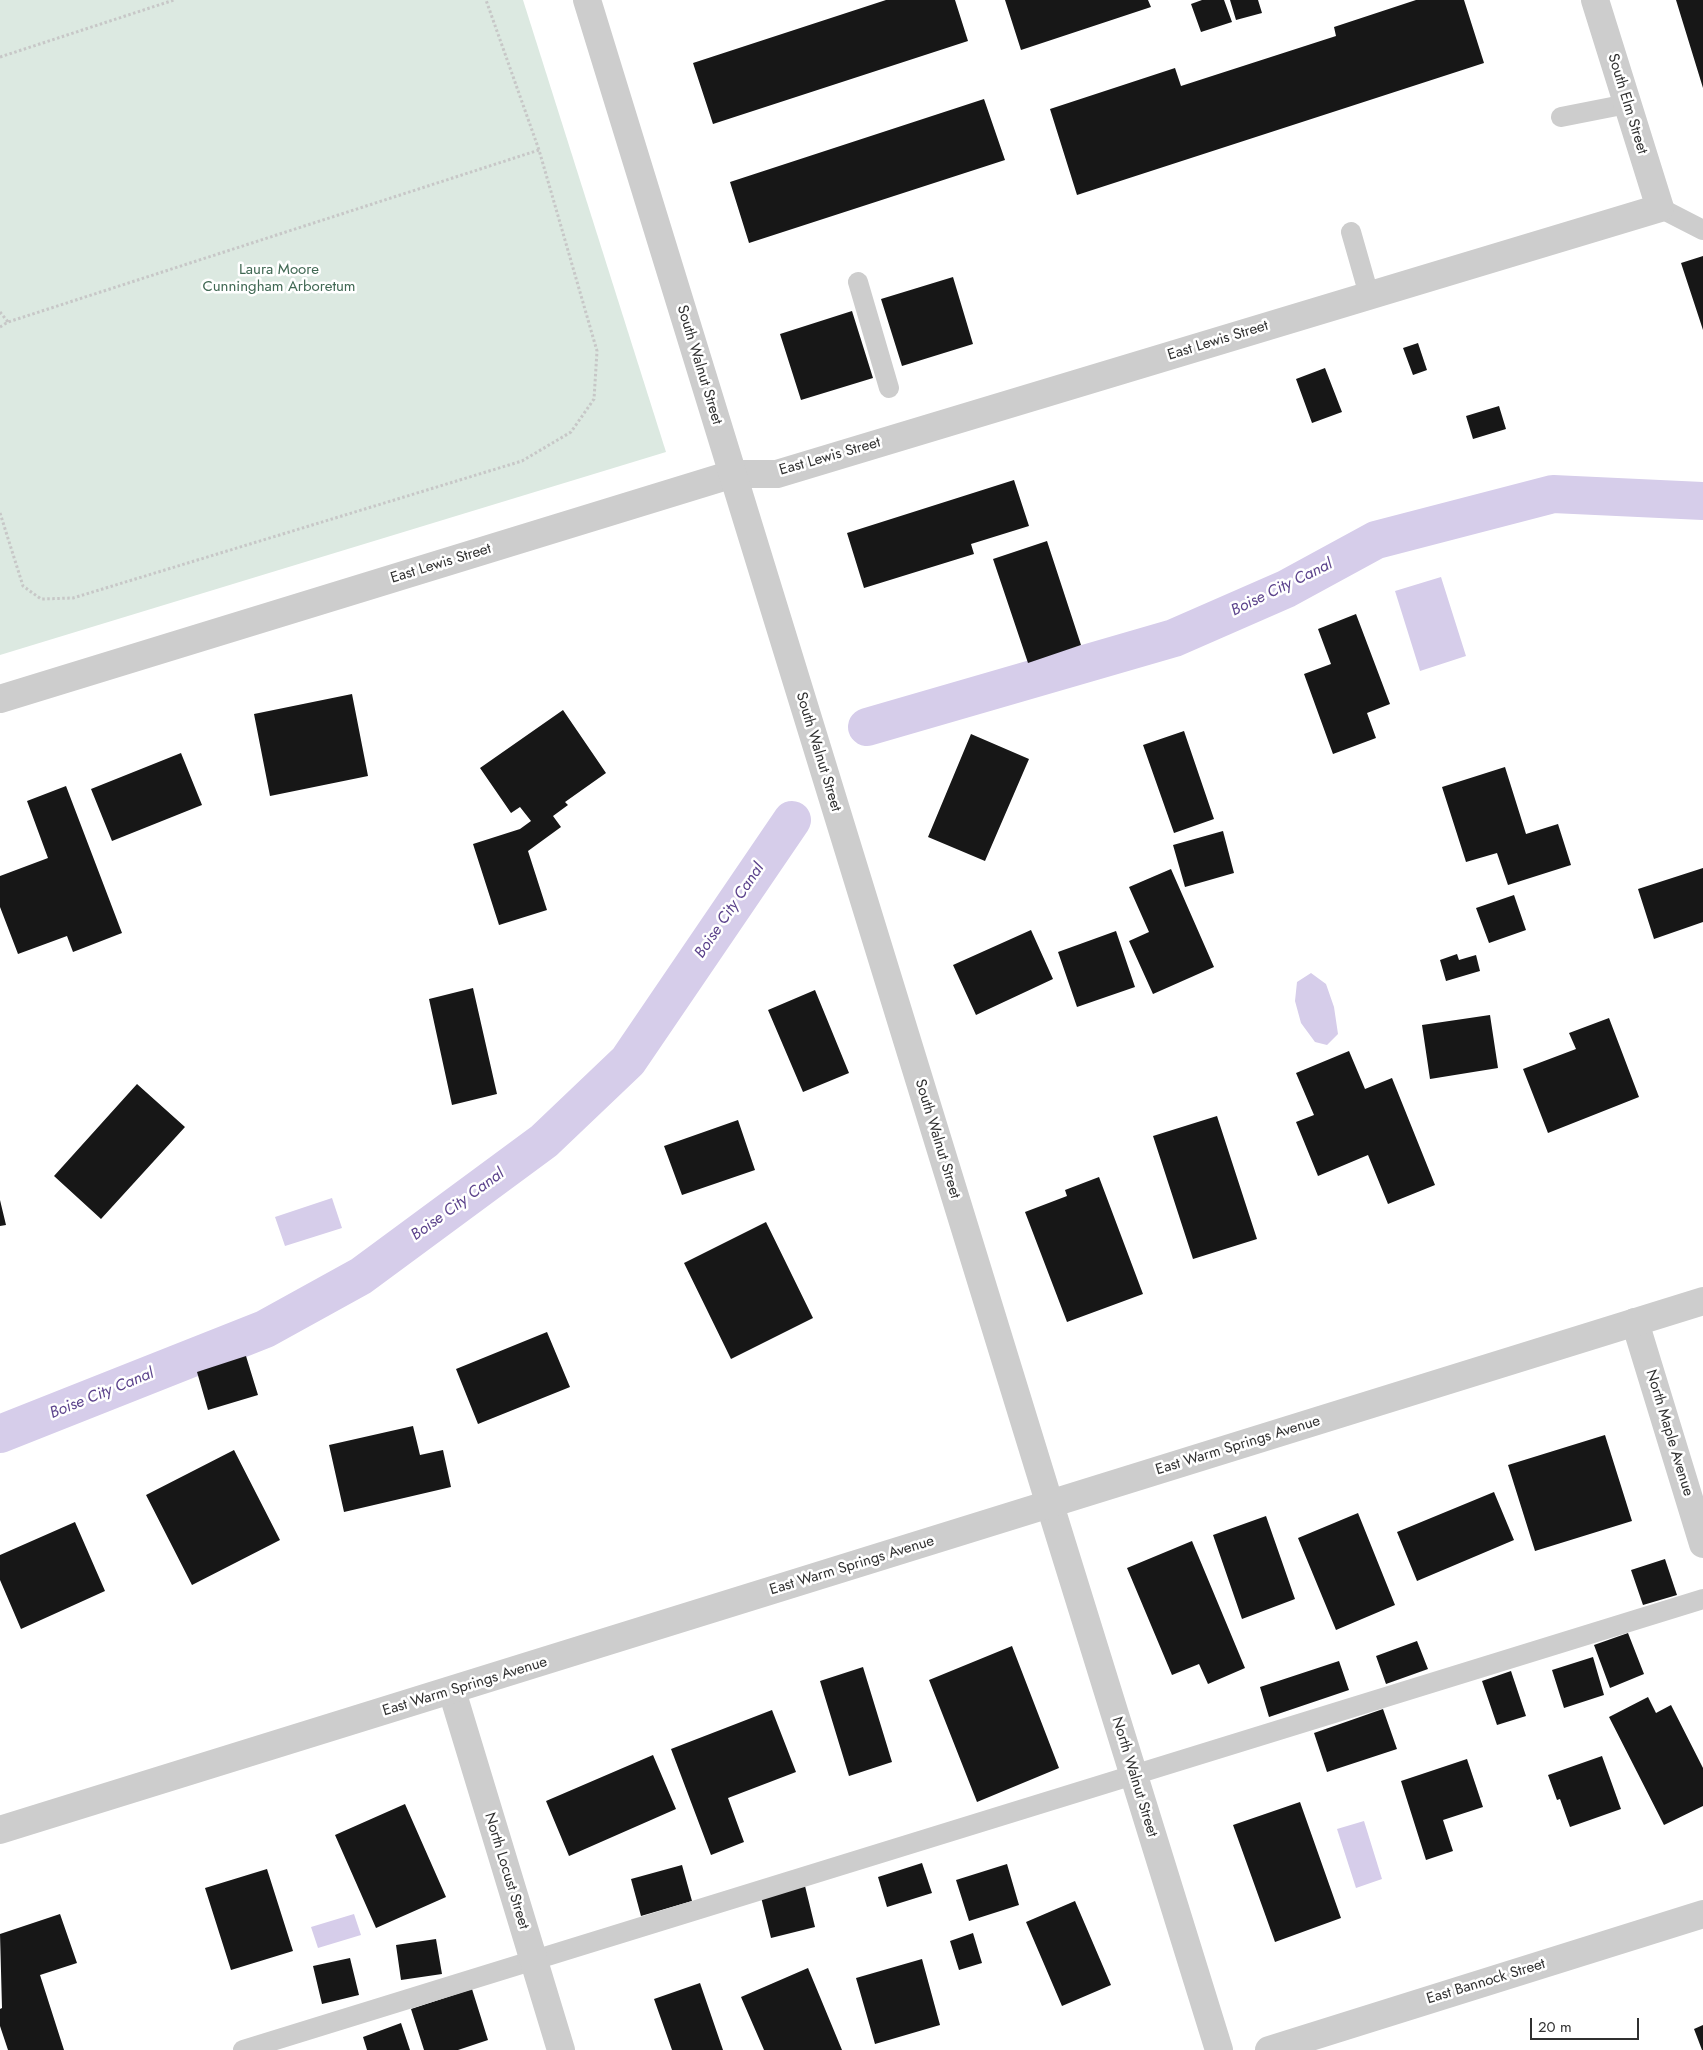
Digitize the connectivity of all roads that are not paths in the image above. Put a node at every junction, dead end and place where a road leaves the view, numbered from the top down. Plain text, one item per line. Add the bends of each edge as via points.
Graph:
1 (587, 0) edge
2 (1594, 0) edge
3 (1627, 104) junction
4 (1561, 117) dead end
5 (1660, 208) junction
6 (1703, 230) edge
7 (1351, 232) dead end
8 (858, 282) dead end
9 (1369, 296) junction
10 (889, 388) dead end
11 (733, 474) junction
12 (0, 699) edge
13 (1703, 1301) edge
14 (1634, 1322) junction
15 (1050, 1504) junction
16 (1703, 1544) edge
17 (1703, 1599) edge
18 (452, 1691) junction
19 (1133, 1775) junction
20 (0, 1830) edge
21 (1703, 1914) edge
22 (534, 1960) junction
23 (243, 2050) edge
24 (561, 2050) edge
25 (1219, 2050) edge
26 (1269, 2050) edge

1 - 11 street, South Walnut Street
2 - 3 street, South Elm Street
3 - 4 lane
3 - 5 street, South Elm Street
5 - 6 lane
5 - 9 street, East Lewis Street
7 - 9 lane
8 - 10 lane
9 - 11 street, East Lewis Street via 777,474
11 - 12 street, East Lewis Street
11 - 15 street, South Walnut Street
13 - 14 street, East Warm Springs Avenue
14 - 15 street, East Warm Springs Avenue
14 - 16 street, North Maple Avenue
15 - 18 street, East Warm Springs Avenue
15 - 19 street, North Walnut Street
17 - 19 lane
18 - 20 street, East Warm Springs Avenue
18 - 22 street, North Locust Street
19 - 22 lane
19 - 25 street, North Walnut Street
21 - 26 street, East Bannock Street
22 - 23 lane
22 - 24 street, North Locust Street

